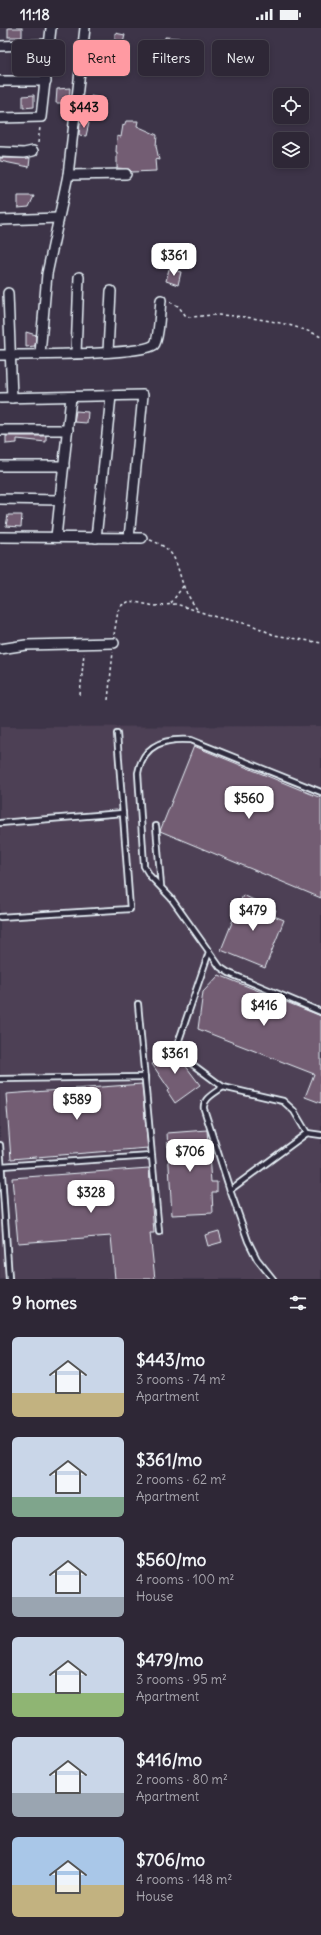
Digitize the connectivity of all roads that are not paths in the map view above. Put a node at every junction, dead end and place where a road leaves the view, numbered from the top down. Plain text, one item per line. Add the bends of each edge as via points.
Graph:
1 (51, 28) edge
2 (84, 28) edge
3 (50, 40) edge
4 (0, 46) edge
5 (12, 46) edge
6 (47, 76) edge
7 (0, 81) edge
8 (46, 81) junction
9 (0, 118) edge
10 (33, 151) road end
11 (0, 152) edge
12 (126, 174) dead end
13 (68, 175) junction
14 (58, 218) junction
15 (0, 220) edge
16 (79, 278) dead end
17 (111, 291) dead end
18 (8, 293) dead end
19 (161, 300) road end
20 (108, 352) junction
21 (76, 353) junction
22 (40, 354) junction
23 (5, 355) edge
24 (111, 396) junction
25 (71, 397) junction
26 (0, 398) edge
27 (12, 398) junction
28 (0, 430) edge
29 (68, 430) junction
30 (0, 466) edge
31 (64, 466) junction
32 (0, 499) edge
33 (60, 500) junction
34 (0, 537) edge
35 (56, 538) junction
36 (96, 538) junction
37 (129, 538) junction
38 (142, 538) road end
39 (114, 643) road end
40 (0, 649) edge
41 (117, 734) dead end
42 (321, 792) edge
43 (123, 813) junction
44 (0, 823) edge
45 (156, 826) dead end
46 (161, 886) junction
47 (0, 917) edge
48 (209, 952) junction
49 (138, 1004) dead end
50 (321, 1012) edge
51 (145, 1077) junction
52 (0, 1079) edge
53 (223, 1087) junction
54 (307, 1133) junction
55 (321, 1135) edge
56 (0, 1145) edge
57 (152, 1156) junction
58 (1, 1166) junction
59 (230, 1190) junction
60 (2, 1199) edge
61 (159, 1232) dead end
62 (9, 1279) edge
63 (273, 1279) edge

1 - 3 street
2 - 13 street
4 - 5 street
6 - 8 street
7 - 8 street
8 - 9 street via 41,117
10 - 11 street
12 - 13 street
13 - 14 street
14 - 15 street
14 - 22 street via 47,274
16 - 21 street
17 - 20 street
18 - 23 street
19 - 20 street via 156,340 153,345
20 - 21 street
21 - 22 street
22 - 23 street
23 - 27 street
24 - 25 street
24 - 36 street
24 - 37 street via 143,395
25 - 27 street
25 - 29 street
26 - 27 street
28 - 29 street
29 - 31 street
30 - 31 street
31 - 33 street
32 - 33 street
33 - 35 street
34 - 35 street
35 - 36 street
36 - 37 street
37 - 38 street
39 - 40 street via 26,645
41 - 43 lane
42 - 46 lane via 191,740 164,741 144,755 138,773 144,866
43 - 44 lane
43 - 47 lane via 130,909
45 - 46 lane
46 - 48 lane
48 - 50 lane via 220,967 229,973
48 - 53 lane via 178,1043 179,1051 184,1058
49 - 51 lane
51 - 52 lane
51 - 57 lane
53 - 54 lane via 283,1101 294,1111
53 - 59 lane via 203,1104
54 - 55 lane
54 - 59 lane
56 - 58 lane
57 - 58 lane
57 - 61 lane
58 - 60 lane
59 - 63 lane via 257,1259
60 - 62 lane

